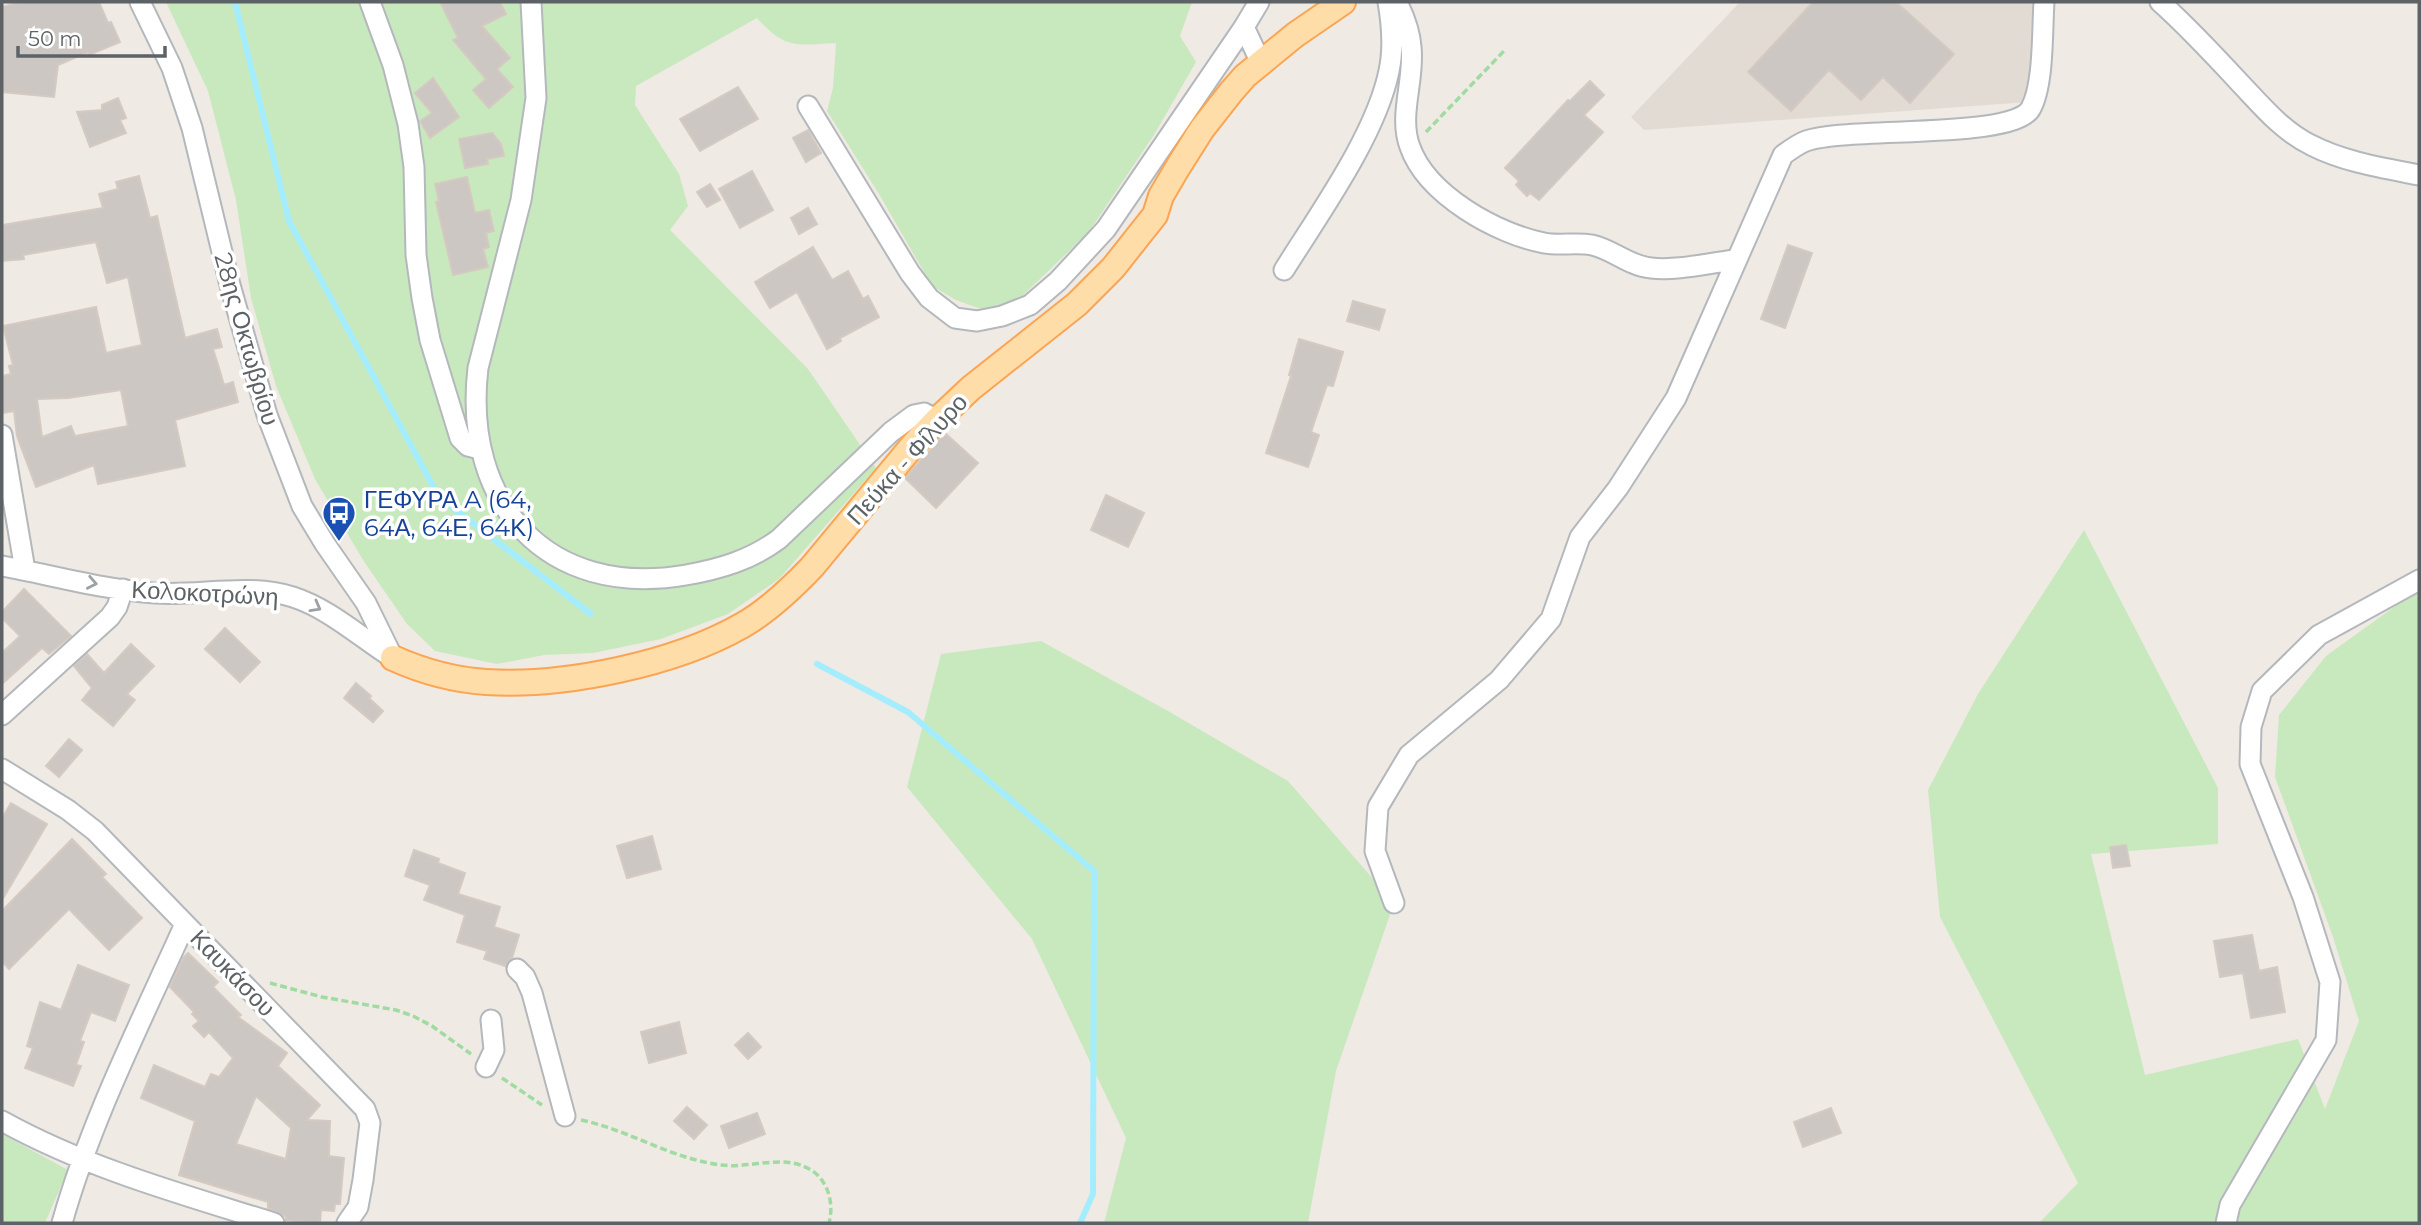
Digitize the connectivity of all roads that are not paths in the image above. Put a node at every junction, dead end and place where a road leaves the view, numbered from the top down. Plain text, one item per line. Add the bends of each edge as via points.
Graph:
1 (140, 2) edge
2 (370, 2) edge
3 (531, 2) edge
4 (1259, 2) edge
5 (1343, 2) edge
6 (1388, 2) edge
7 (1397, 2) edge
8 (2044, 2) edge
9 (2160, 2) edge
10 (1244, 27) junction
11 (1261, 63) junction
12 (808, 106) dead end
13 (2419, 175) edge
14 (1735, 260) junction
15 (1284, 270) dead end
16 (937, 420) junction
17 (2, 435) edge
18 (480, 449) junction
19 (4, 469) edge
20 (2, 566) edge
21 (25, 570) junction
22 (2419, 580) edge
23 (123, 589) junction
24 (393, 658) junction
25 (2, 715) edge
26 (2, 769) edge
27 (1394, 903) dead end
28 (185, 924) junction
29 (517, 969) dead end
30 (491, 1020) dead end
31 (486, 1067) dead end
32 (565, 1116) dead end
33 (2, 1121) edge
34 (82, 1160) junction
35 (62, 1223) edge
36 (274, 1223) edge
37 (346, 1223) edge
38 (2226, 1223) edge

1 - 24 street, 28ης Οκτωβρίου via 172,68 192,128 267,415 302,506 366,603
2 - 18 street via 408,124 416,254 430,340 460,438
3 - 18 street via 536,98 521,200 478,368 475,393
4 - 10 street
5 - 11 main road, Πεύκα - Φίλυρο
6 - 15 street via 1392,53 1382,95 1343,176
7 - 14 street via 1412,49 1406,119 1410,148 1440,188 1469,212 1530,239 1590,244 1653,268
8 - 14 street via 2038,91 2031,111 2023,118 1972,128 1889,131 1807,141 1783,155
9 - 13 street via 2291,133 2339,156
10 - 11 street
10 - 12 street via 1106,229 1030,305 977,321 956,318 929,298
11 - 16 main road, Πεύκα - Φίλυρο via 1202,128 1161,196 1155,215 1113,268 1077,304
14 - 27 street via 1676,398 1580,537 1550,619 1499,680 1409,755 1378,807 1375,851
16 - 18 street via 919,413 899,426 789,531 760,551 725,566 647,580 592,572 545,549 508,512
16 - 24 main road, Πεύκα - Φίλυρο via 794,586 766,610 723,635 650,662 533,682 462,679
17 - 19 street
19 - 21 street
20 - 21 street, Κολοκοτρώνη
21 -> 23 street, Κολοκοτρώνη
22 - 38 street via 2319,635 2262,691 2251,727 2249,764 2303,897 2330,982 2326,1040 2230,1205
23 -> 24 street, Κολοκοτρώνη via 283,594 324,611
23 - 25 street via 110,617
26 - 28 street, Καυκάσου via 95,831
28 - 34 street
28 - 37 street, Καυκάσου via 367,1113 369,1134 360,1197
29 - 32 street via 532,993
30 - 31 street via 494,1050
33 - 34 street
34 - 35 street
34 - 36 street

